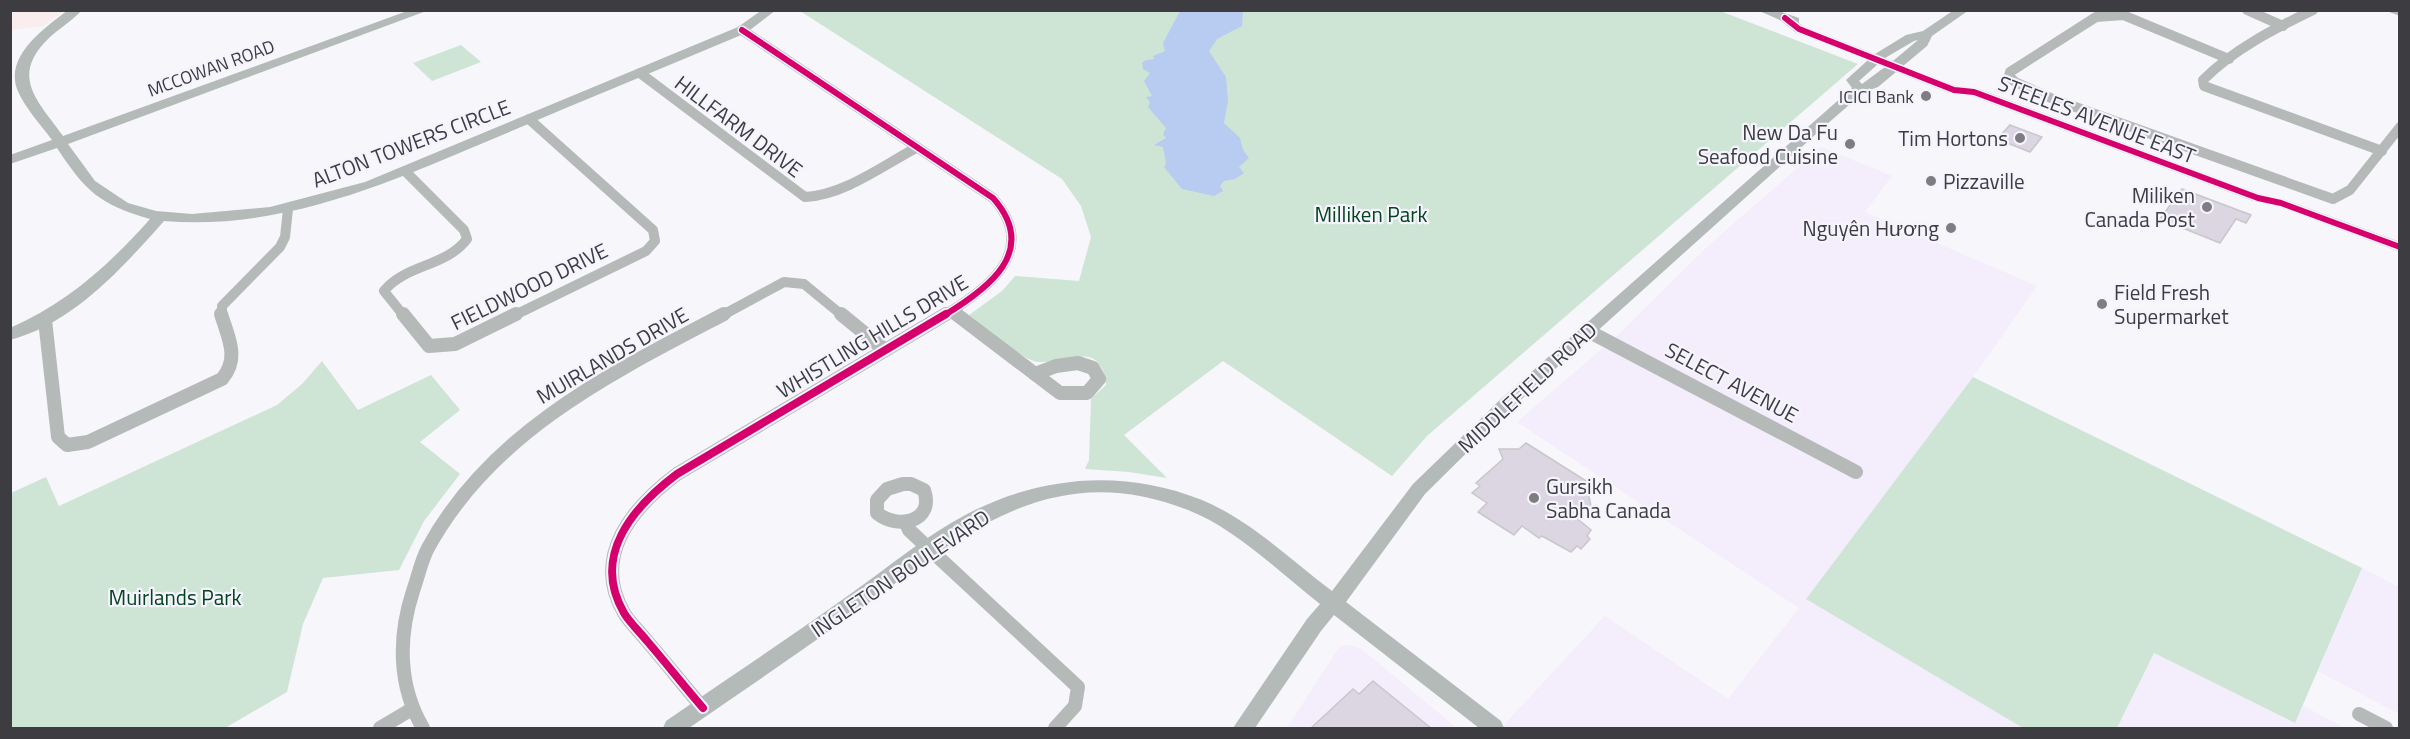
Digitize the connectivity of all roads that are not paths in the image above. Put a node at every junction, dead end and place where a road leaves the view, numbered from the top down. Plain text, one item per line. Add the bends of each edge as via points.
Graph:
1 (76, 10) edge
2 (423, 10) edge
3 (770, 10) edge
4 (1763, 10) edge
5 (1963, 10) edge
6 (2247, 10) edge
7 (2313, 10) edge
8 (2390, 10) edge
9 (2400, 13) edge
10 (2283, 26) junction
11 (742, 30) junction
12 (1927, 34) junction
13 (29, 54) junction
14 (1879, 56) junction
15 (14, 57) dead end
16 (2229, 59) junction
17 (1898, 64) junction
18 (640, 73) junction
19 (1859, 89) junction
20 (530, 119) junction
21 (2400, 127) edge
22 (60, 142) junction
23 (916, 148) junction
24 (2382, 151) junction
25 (10, 160) edge
26 (405, 171) junction
27 (2258, 198) junction
28 (288, 209) junction
29 (160, 216) junction
30 (2400, 247) edge
31 (2400, 258) edge
32 (951, 311) junction
33 (45, 320) junction
34 (1588, 331) junction
35 (10, 335) edge
36 (885, 350) junction
37 (1034, 374) junction
38 (1856, 472) dead end
39 (906, 523) dead end
40 (928, 549) junction
41 (1333, 604) junction
42 (703, 708) junction
43 (412, 709) junction
44 (2359, 714) dead end
45 (380, 729) edge
46 (423, 729) edge
47 (674, 729) edge
48 (1055, 729) edge
49 (1243, 729) edge
50 (1494, 729) edge
51 (2386, 729) edge

1 - 13 main road, ALTON TOWERS CIRCLE
2 - 22 main road, MCCOWAN ROAD
3 - 11 main road, ALTON TOWERS CIRCLE
4 - 14 main road, STEELES AVENUE EAST via 1785,18 1799,29
5 - 12 main road, MIDDLEFIELD ROAD
6 - 10 street
7 - 10 street
8 - 9 main road
10 - 16 street
11 - 18 main road, ALTON TOWERS CIRCLE
11 - 23 street, WHISTLING HILLS DRIVE
12 - 14 main road, MIDDLEFIELD ROAD via 1910,38
12 - 17 main road, MIDDLEFIELD ROAD via 1923,43
13 - 15 main road
13 - 22 main road, ALTON TOWERS CIRCLE via 21,71 22,86
14 - 17 main road, STEELES AVENUE EAST
14 - 19 main road, MIDDLEFIELD ROAD via 1852,80
16 - 24 street via 2209,73 2203,80 2204,86
16 - 24 street via 2123,15 2110,14 2096,17 2009,75 2014,82 2053,99 2323,198 2342,197
17 - 19 main road, MIDDLEFIELD ROAD via 1873,84
17 - 27 main road, STEELES AVENUE EAST via 1954,90 1974,92
18 - 20 main road, ALTON TOWERS CIRCLE
18 - 23 street, HILLFARM DRIVE via 804,197 831,192
19 - 34 main road, MIDDLEFIELD ROAD
20 - 26 main road, ALTON TOWERS CIRCLE
20 - 26 street, FIELDWOOD DRIVE via 653,230 655,241 646,250 455,344 429,346 384,291 396,278 459,249 467,239 464,230
21 - 24 street
22 - 25 main road, MCCOWAN ROAD
22 - 29 main road, ALTON TOWERS CIRCLE via 102,195
23 - 32 street, WHISTLING HILLS DRIVE via 993,198 1011,224 1012,248 1003,268 986,288
26 - 28 main road, ALTON TOWERS CIRCLE via 341,195
27 - 30 main road, STEELES AVENUE EAST
27 - 31 main road, STEELES AVENUE EAST via 2275,210
28 - 29 main road, ALTON TOWERS CIRCLE via 215,218
28 - 33 street via 280,247 222,306 234,361 229,374 88,442 67,444 58,437
29 - 33 main road via 103,279
32 - 36 street, WHISTLING HILLS DRIVE
32 - 37 street
33 - 35 main road
34 - 38 street, SELECT AVENUE
34 - 41 main road, MIDDLEFIELD ROAD via 1419,489
36 - 42 street, WHISTLING HILLS DRIVE via 661,485 644,501 621,534 611,567 616,597 624,614
36 - 43 street, MUIRLANDS DRIVE via 804,284 784,282 594,385 529,428 470,485 444,520 419,570 403,651
37 - 37 street via 1051,366 1076,362 1093,368 1099,379 1087,393 1066,395
39 - 40 street
40 - 41 main road, INGLETON BOULEVARD via 977,517 1029,495 1077,486 1142,488 1192,503 1227,521
40 - 42 main road, INGLETON BOULEVARD
40 - 48 street via 1078,687 1079,699 1071,715
41 - 49 main road, MIDDLEFIELD ROAD via 1314,625
41 - 50 main road, INGLETON BOULEVARD
42 - 47 main road, INGLETON BOULEVARD
43 - 45 street
43 - 46 street, MUIRLANDS DRIVE
44 - 51 street

